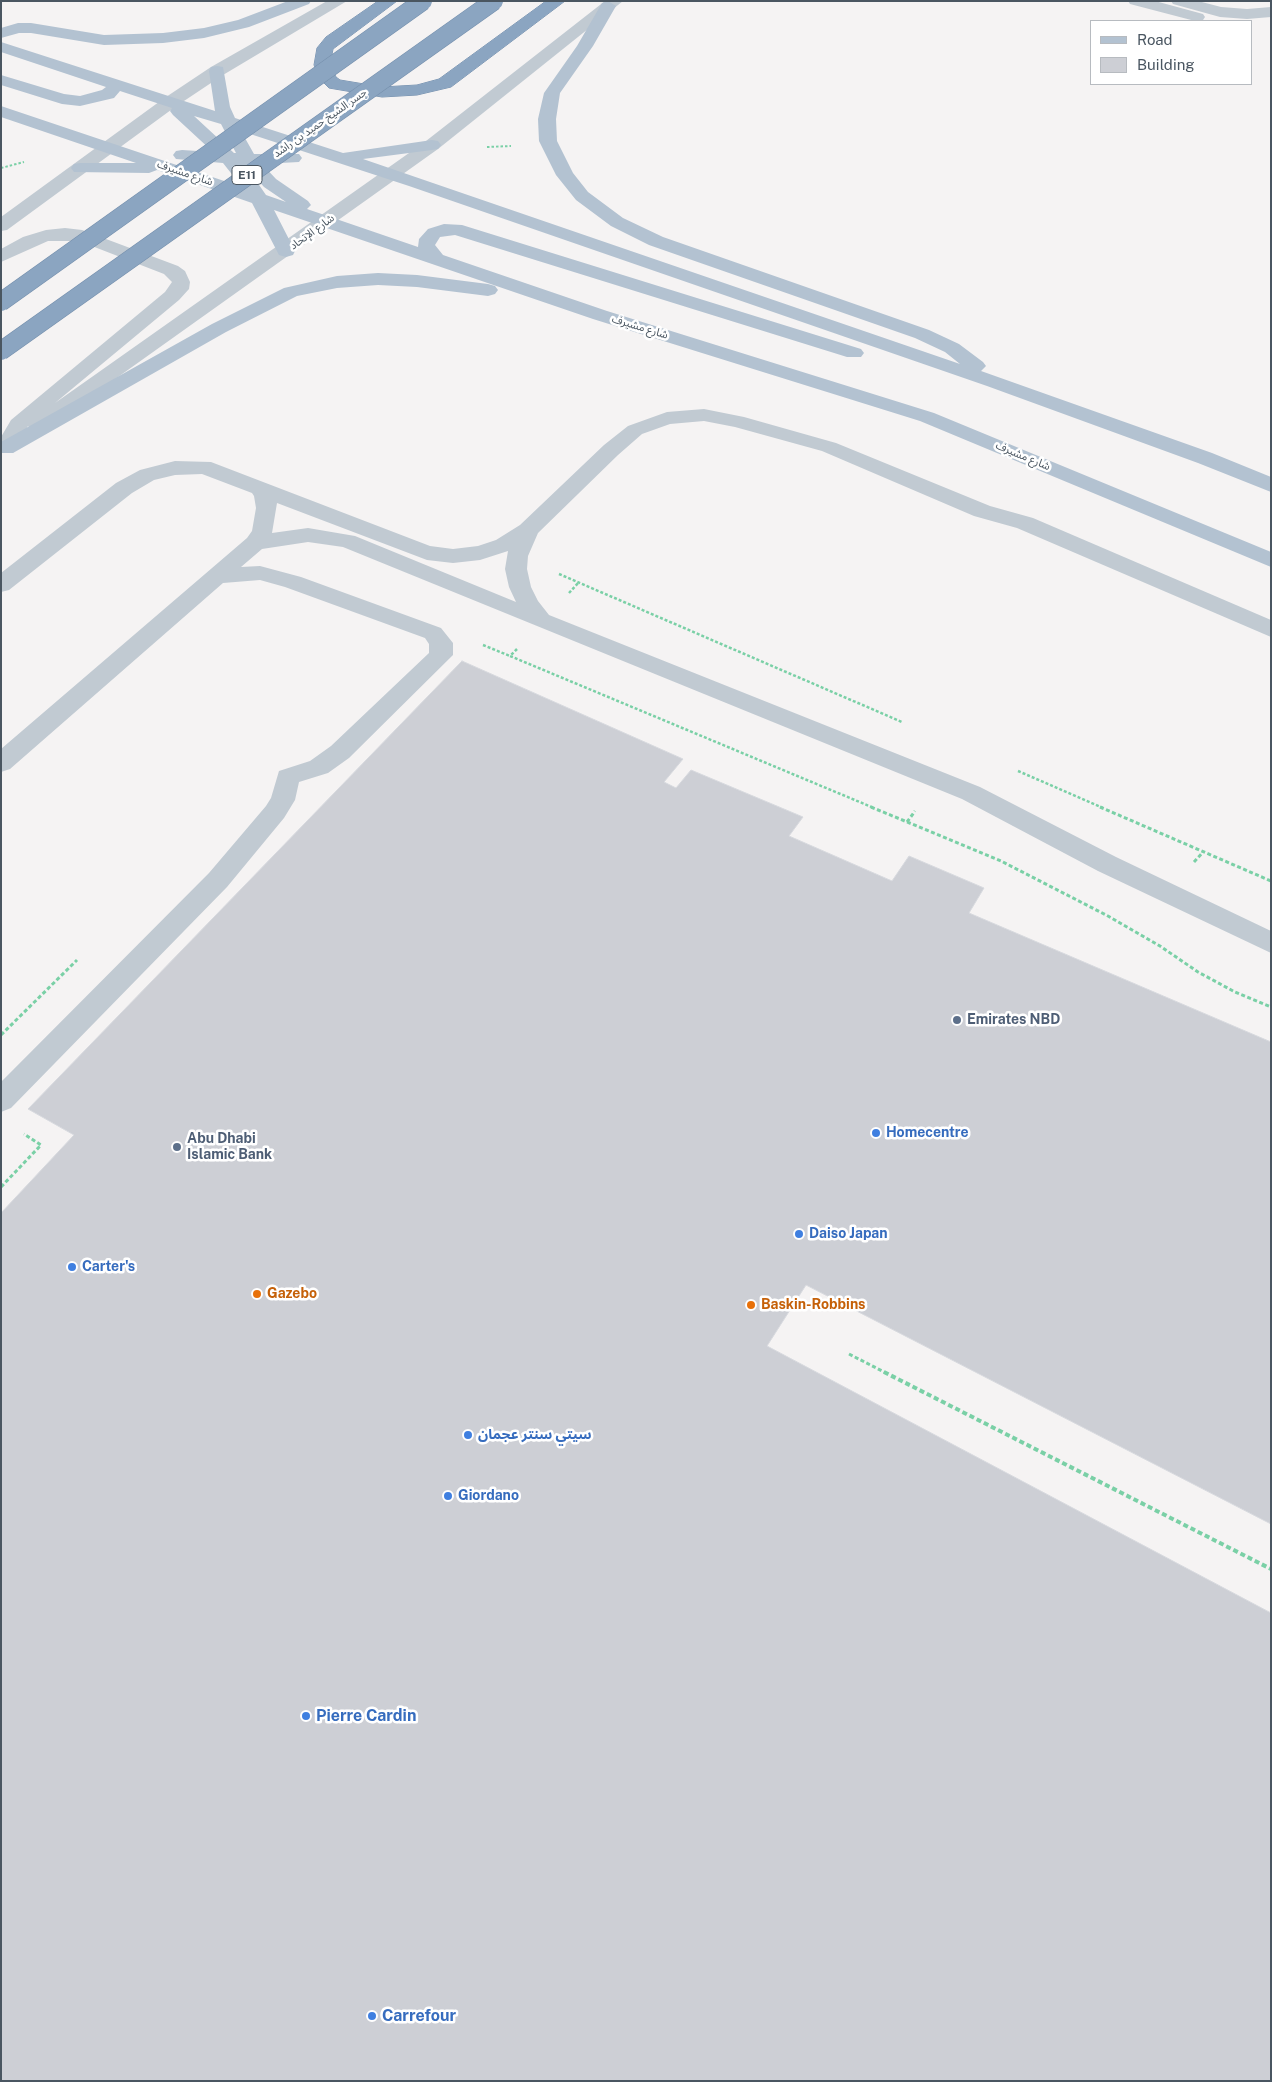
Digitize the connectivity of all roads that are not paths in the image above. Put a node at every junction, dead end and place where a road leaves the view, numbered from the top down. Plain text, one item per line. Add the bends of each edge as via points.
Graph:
1 (303, 1) edge
2 (339, 1) edge
3 (388, 1) edge
4 (424, 1) edge
5 (494, 1) edge
6 (557, 1) edge
7 (1136, 1) edge
8 (1179, 1) edge
9 (1223, 1) edge
10 (1261, 1) edge
11 (612, 4) edge
12 (1271, 12) edge
13 (1216, 20) edge
14 (1252, 26) edge
15 (1271, 26) edge
16 (1, 33) edge
17 (1, 47) edge
18 (217, 71) junction
19 (1, 80) edge
20 (116, 85) junction
21 (169, 102) junction
22 (1, 111) edge
23 (228, 121) junction
24 (432, 145) junction
25 (110, 147) junction
26 (243, 163) junction
27 (331, 164) junction
28 (80, 168) junction
29 (171, 168) junction
30 (302, 169) dead end
31 (392, 174) junction
32 (260, 200) junction
33 (327, 221) junction
34 (1, 226) edge
35 (286, 251) junction
36 (1, 256) edge
37 (436, 259) junction
38 (1, 302) edge
39 (600, 314) junction
40 (1, 351) edge
41 (994, 382) junction
42 (4, 450) edge
43 (1271, 485) edge
44 (258, 486) junction
45 (982, 511) junction
46 (528, 530) junction
47 (255, 543) junction
48 (1271, 560) edge
49 (219, 576) junction
50 (1, 585) edge
51 (541, 621) junction
52 (1271, 629) edge
53 (1271, 649) edge
54 (1, 764) edge
55 (1271, 943) edge
56 (1, 1100) edge

1 - 16 main road via 243,24 163,38 104,40 30,28
2 - 18 street
3 - 6 highway via 325,48 322,65 329,80 335,84 382,92 417,90 445,83
4 - 38 highway, bridge
5 - 40 highway, جسر الشيخ حميد بن راشد / E11, bridge
7 - 13 street
8 - 12 street via 1220,12
9 - 10 street
11 - 24 street, شارع الإتحاد
11 - 41 main road via 552,92 547,119 548,141 565,175 582,196 611,218 656,241 922,334 952,348
14 - 15 street
17 - 20 main road
18 - 21 street
18 - 23 main road via 222,107
19 - 20 main road via 62,99 80,101 108,94
20 - 21 main road
21 - 23 main road
21 - 25 street
21 - 26 main road
22 - 25 main road, شارع مشيرف
23 - 26 main road
23 - 27 main road
24 - 27 main road
24 - 31 street, شارع الإتحاد
25 - 26 main road
25 - 28 street
25 - 29 main road, شارع مشيرف
26 - 27 main road
26 - 29 main road
26 - 30 main road
26 - 32 main road
26 - 33 main road
27 - 31 main road
28 - 29 main road
28 - 34 street
29 - 32 main road, شارع مشيرف
31 - 33 street, شارع الإتحاد
31 - 41 main road
32 - 33 main road, شارع مشيرف
32 - 35 main road
33 - 35 street, شارع الإتحاد
33 - 37 main road, شارع مشيرف
35 - 42 street, شارع الإتحاد
36 - 42 street via 46,236 82,236 170,270 178,275 181,282 172,296 18,424
37 - 39 main road, شارع مشيرف
37 - 41 main road via 426,245 428,239 434,233 456,229 940,380
39 - 42 main road via 479,288 417,281 353,281 291,292 219,328
39 - 48 main road, شارع مشيرف via 927,417
41 - 43 main road
44 - 46 street via 427,553 453,556 480,553 504,545
44 - 47 street via 265,496 267,508 263,531
44 - 50 street via 204,467 175,468 147,475 87,515
45 - 46 street via 829,447 704,415 667,418 635,430
45 - 52 street via 1025,523
45 - 53 street via 1013,533
46 - 51 street via 517,556 516,569 528,604
47 - 49 street
47 - 51 street via 308,535 348,541
49 - 54 street
49 - 56 street via 260,573 293,582 433,633 441,643 440,655 340,752 319,767 288,777 283,800 275,812 218,880
51 - 55 street via 971,793 1107,864

